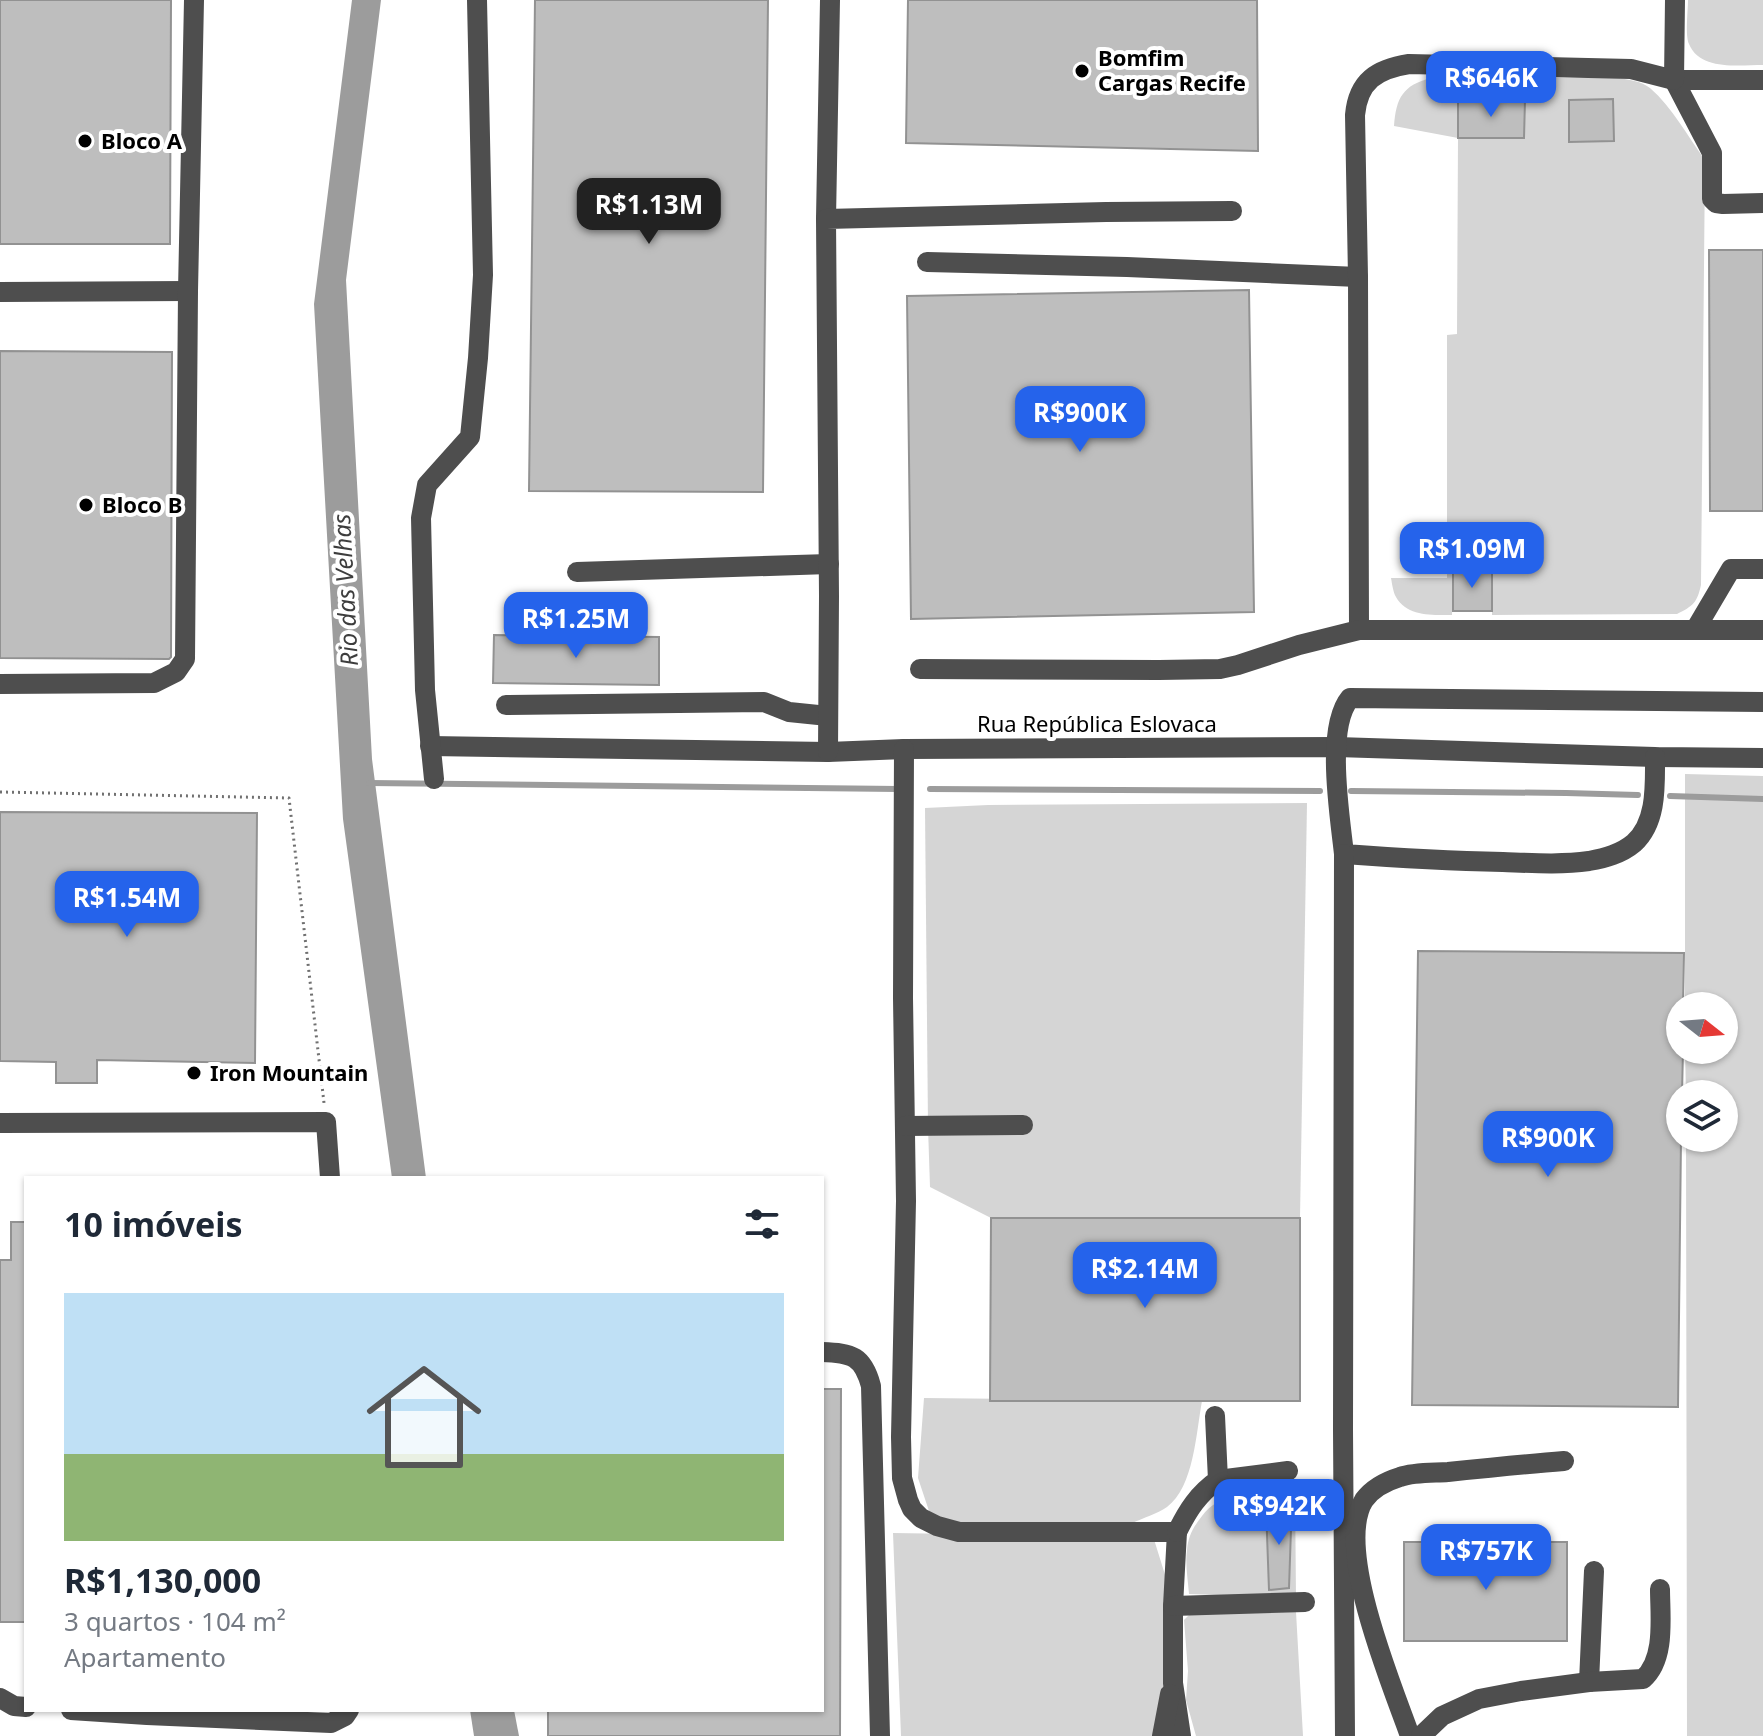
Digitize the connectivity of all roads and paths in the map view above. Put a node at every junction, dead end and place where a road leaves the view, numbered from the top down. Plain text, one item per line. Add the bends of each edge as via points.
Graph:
1 (194, 0) edge
2 (477, 0) edge
3 (830, 0) edge
4 (1675, 0) edge
5 (1673, 49) junction
6 (1631, 69) junction
7 (1674, 80) junction
8 (1763, 80) edge
9 (1763, 203) edge
10 (1232, 211) dead end
11 (826, 219) junction
12 (927, 262) dead end
13 (1358, 277) junction
14 (188, 291) junction
15 (0, 292) edge
16 (829, 564) junction
17 (1763, 569) edge
18 (577, 572) dead end
19 (1359, 630) junction
20 (1695, 630) junction
21 (1763, 630) edge
22 (920, 669) dead end
23 (0, 684) edge
24 (1763, 702) edge
25 (506, 705) dead end
26 (828, 716) junction
27 (430, 746) junction
28 (1337, 747) junction
29 (904, 749) junction
30 (828, 752) junction
31 (1655, 757) junction
32 (1763, 758) edge
33 (434, 779) dead end
34 (0, 792) edge
35 (1344, 854) junction
36 (326, 1122) junction
37 (0, 1123) edge
38 (1023, 1125) dead end
39 (905, 1126) junction
40 (330, 1176) edge
41 (824, 1352) edge
42 (1215, 1416) dead end
43 (1564, 1461) dead end
44 (1288, 1471) dead end
45 (1218, 1480) junction
46 (1177, 1532) junction
47 (1594, 1571) dead end
48 (1660, 1589) dead end
49 (1305, 1602) dead end
50 (1173, 1606) junction
51 (1589, 1682) junction
52 (1173, 1683) junction
53 (0, 1698) edge
54 (24, 1707) edge
55 (101, 1712) edge
56 (348, 1712) edge
57 (880, 1736) edge
58 (1162, 1736) edge
59 (1181, 1736) edge
60 (1345, 1736) edge
61 (1410, 1736) edge
62 (1421, 1736) edge

1 - 14 lane
2 - 27 lane via 483,275 478,358 470,437 427,485 421,518
3 - 11 lane
4 - 5 lane
5 - 6 lane via 1650,66
5 - 7 lane
6 - 7 lane
6 - 13 lane via 1409,64 1375,74 1355,106
7 - 8 lane
7 - 9 lane via 1712,153 1712,199 1723,204
10 - 11 lane
11 - 16 lane
12 - 13 lane
13 - 19 lane
14 - 15 lane
14 - 23 lane via 185,659 176,672 154,683
16 - 18 lane
16 - 26 lane
17 - 20 lane via 1731,569
19 - 20 lane
19 - 22 lane via 1220,669
20 - 21 lane
24 - 28 lane via 1350,698 1338,725
25 - 26 lane via 764,702 789,712
26 - 30 lane
27 - 30 lane, Rua República Eslovaca
27 - 33 lane
28 - 29 lane, Rua República Eslovaca
28 - 31 lane, Rua República Eslovaca
28 - 35 lane
29 - 30 lane, Rua República Eslovaca
29 - 39 lane
31 - 32 lane, Rua República Eslovaca
31 - 35 lane via 1651,814 1641,835 1622,852 1605,858 1533,863
34 - 36 path via 289,798
35 - 60 lane
36 - 37 lane
36 - 40 lane
38 - 39 lane
39 - 46 lane via 901,1437 902,1478 912,1509 937,1526 959,1532
41 - 57 lane via 854,1358 866,1369 871,1386
42 - 45 lane
43 - 61 lane via 1401,1476 1373,1490 1362,1504 1356,1545 1361,1580
44 - 45 lane
45 - 46 lane via 1188,1509
46 - 50 lane
47 - 51 lane
48 - 51 lane via 1651,1671 1643,1679
49 - 50 lane
50 - 52 lane
51 - 62 lane via 1479,1699 1442,1716
52 - 58 lane
52 - 59 lane
53 - 54 lane
55 - 56 lane via 331,1723

